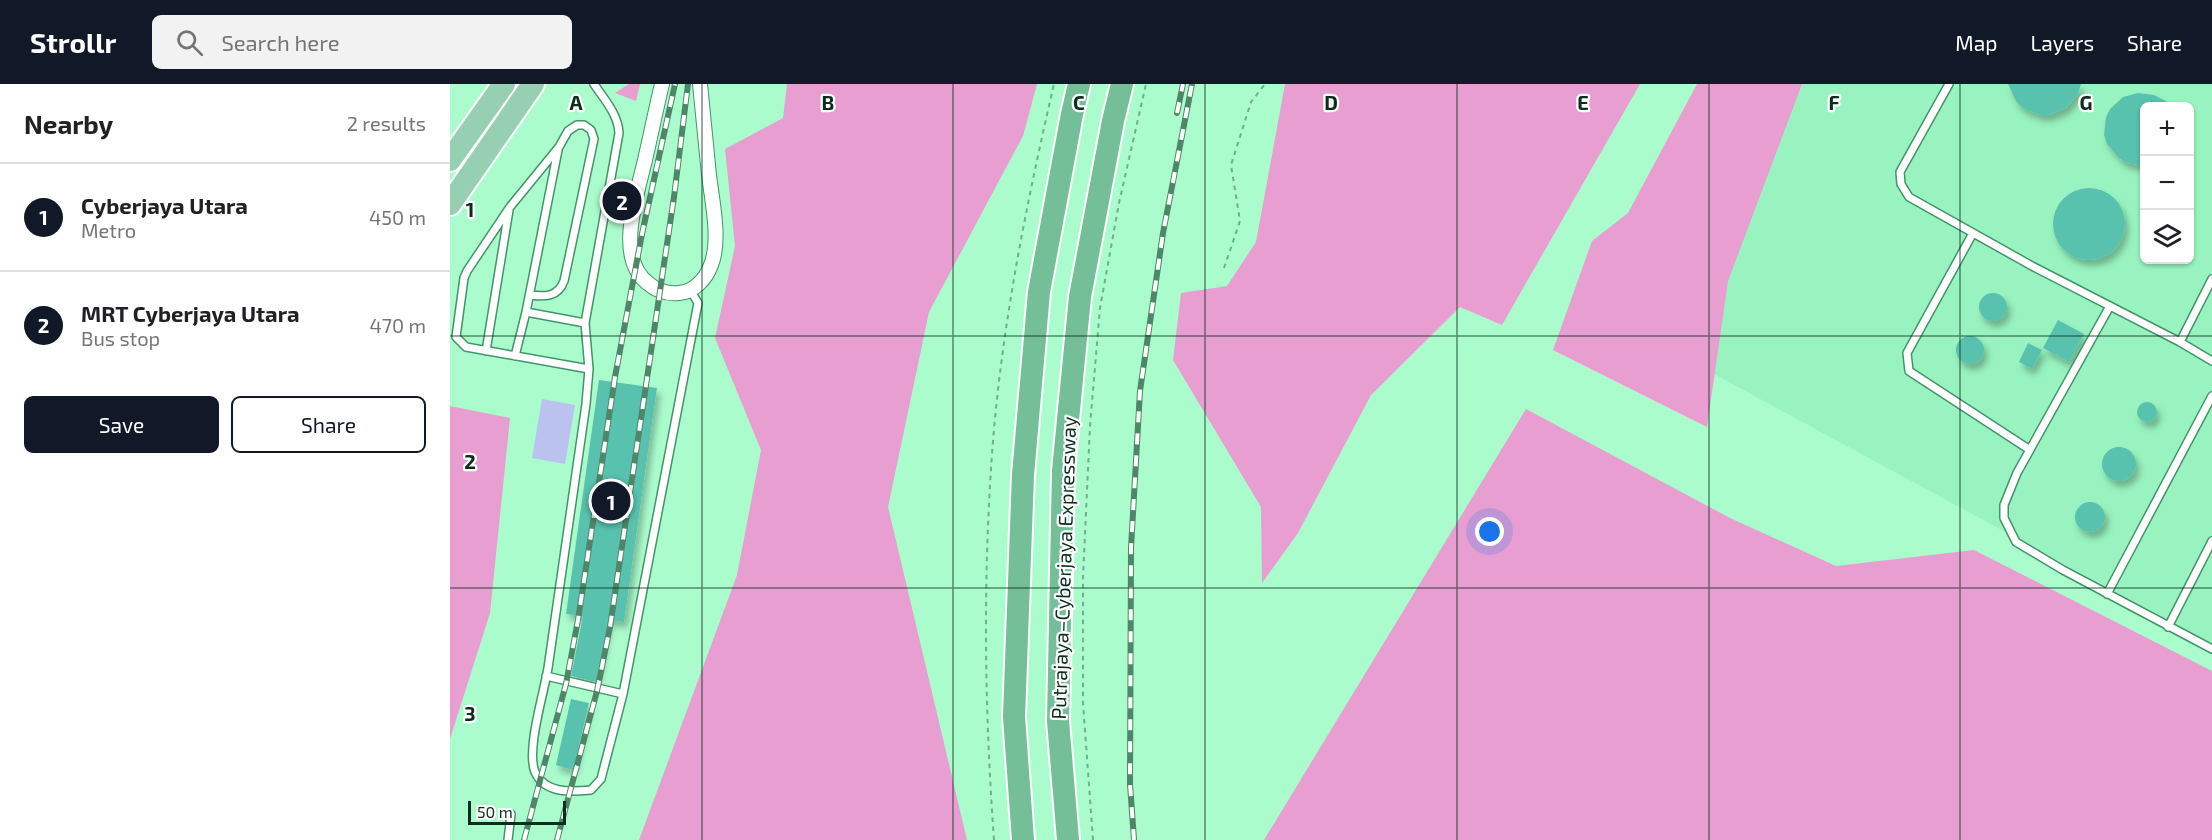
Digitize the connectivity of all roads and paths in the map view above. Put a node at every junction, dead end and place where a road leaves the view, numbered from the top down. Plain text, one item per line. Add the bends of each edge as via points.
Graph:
1 (504, 84) edge
2 (533, 84) edge
3 (594, 84) edge
4 (662, 84) edge
5 (699, 84) edge
6 (1054, 84) edge
7 (1079, 84) edge
8 (1122, 84) edge
9 (1146, 84) edge
10 (1264, 84) edge
11 (1949, 84) edge
12 (559, 147) junction
13 (450, 160) edge
14 (450, 204) edge
15 (510, 207) junction
16 (1973, 233) junction
17 (1224, 268) dead end
18 (2212, 279) edge
19 (691, 291) junction
20 (530, 295) junction
21 (2110, 306) junction
22 (526, 312) junction
23 (585, 323) junction
24 (2180, 342) junction
25 (486, 351) junction
26 (515, 356) junction
27 (2212, 361) edge
28 (589, 369) junction
29 (2212, 396) edge
30 (2030, 450) junction
31 (2212, 541) edge
32 (2107, 594) junction
33 (2168, 627) junction
34 (2212, 649) edge
35 (546, 676) junction
36 (623, 694) junction
37 (511, 814) dead end
38 (508, 840) edge
39 (994, 840) edge
40 (1023, 840) edge
41 (1068, 840) edge
42 (1093, 840) edge

1 - 13 main road
2 - 14 main road
3 - 23 lane via 618,123 619,133
4 - 19 street via 635,202 630,251 633,266 651,287 664,292
5 - 19 street via 715,238 711,265
6 - 39 path via 1015,277 991,467 985,619
7 - 40 highway, Putrajaya–Cyberjaya Expressway via 1039,292 1023,475 1014,717
8 - 41 highway, Putrajaya–Cyberjaya Expressway via 1080,297 1063,471 1058,721
9 - 42 path via 1100,308 1090,426 1083,577 1083,703
10 - 17 path via 1251,102 1231,165 1240,221
11 - 16 lane via 1900,172 1901,184 1909,197
12 - 15 lane
12 - 20 lane
12 - 20 lane via 568,131 578,125 591,130 593,147 562,286 544,297
15 - 25 lane
15 - 25 lane via 464,278 456,337 466,347
16 - 21 lane
16 - 30 lane via 1907,353 1909,371
18 - 24 lane
19 - 36 lane via 698,303
20 - 22 lane
21 - 24 lane
21 - 30 lane
22 - 23 lane
22 - 26 lane
23 - 28 lane
24 - 27 lane
25 - 26 lane
26 - 28 lane
28 - 35 lane
29 - 32 lane
30 - 32 lane via 2004,504 2004,518 2016,542
31 - 33 lane
32 - 33 lane
33 - 34 lane
35 - 36 lane
35 - 36 lane via 532,758 536,773 548,788 591,790 601,779
37 - 38 lane

